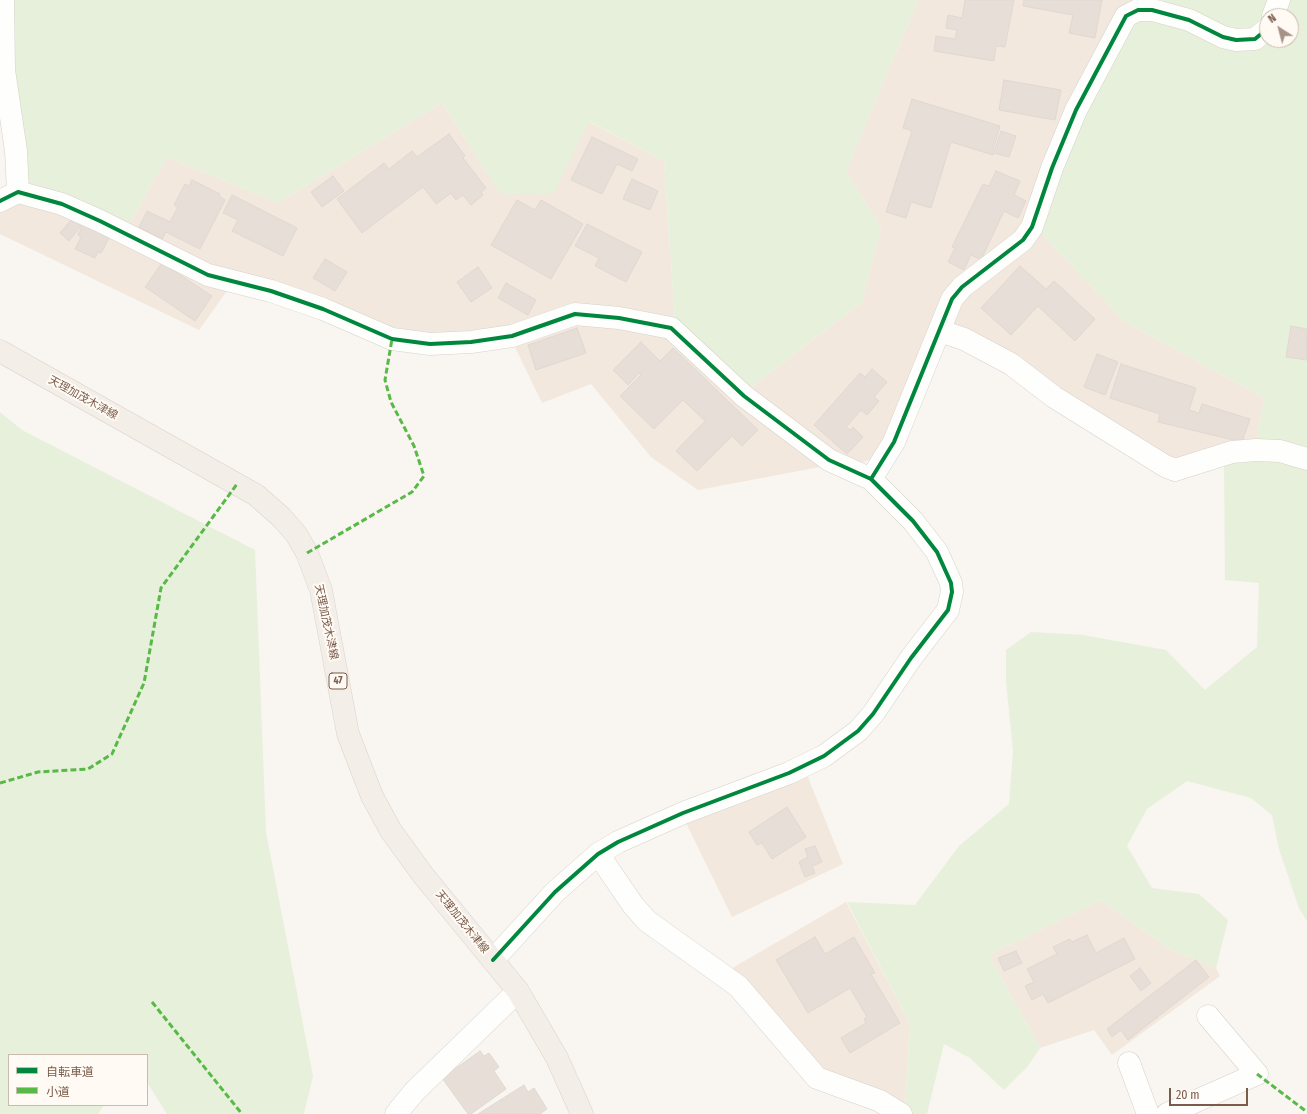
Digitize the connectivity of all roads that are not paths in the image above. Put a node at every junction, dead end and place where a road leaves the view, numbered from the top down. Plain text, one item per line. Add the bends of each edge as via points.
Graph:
1 (3, 0) edge
2 (1259, 36) edge
3 (9, 196) edge
4 (940, 331) junction
5 (0, 351) edge
6 (1307, 459) edge
7 (871, 480) junction
8 (598, 854) junction
9 (493, 960) junction
10 (518, 991) junction
11 (1208, 1016) dead end
12 (1129, 1063) dead end
13 (396, 1114) edge
14 (582, 1114) edge
15 (901, 1114) edge
16 (1148, 1114) edge
17 (1167, 1114) edge

1 - 3 street via 4,70 16,151
2 - 4 street via 1255,39 1236,40 1189,20 1152,10 1138,10 1126,16 1076,110 1052,168 1032,227 1023,240 962,287 952,299
3 - 7 street via 62,204 100,220 208,275 271,291 392,339 430,344 478,341 512,336 575,314 619,318 671,328 744,396 829,460
4 - 6 street via 964,339 1011,364 1054,397 1175,470 1232,452 1280,451
4 - 7 street via 894,442
5 - 9 main road, 天理加茂木津線 / 47 via 256,495 296,534 307,553 321,590 348,734 372,796 392,831 423,875
7 - 8 street via 928,538 948,574 952,592 948,610 943,618 873,714 858,731 817,759 789,773 683,813 618,842
8 - 9 street via 555,892
8 - 15 street via 647,921 738,986 817,1078 880,1101
9 - 10 main road, 天理加茂木津線 / 47
10 - 13 street via 414,1092
10 - 14 main road, 天理加茂木津線 / 47 via 557,1058
11 - 17 street via 1257,1074
12 - 16 street

